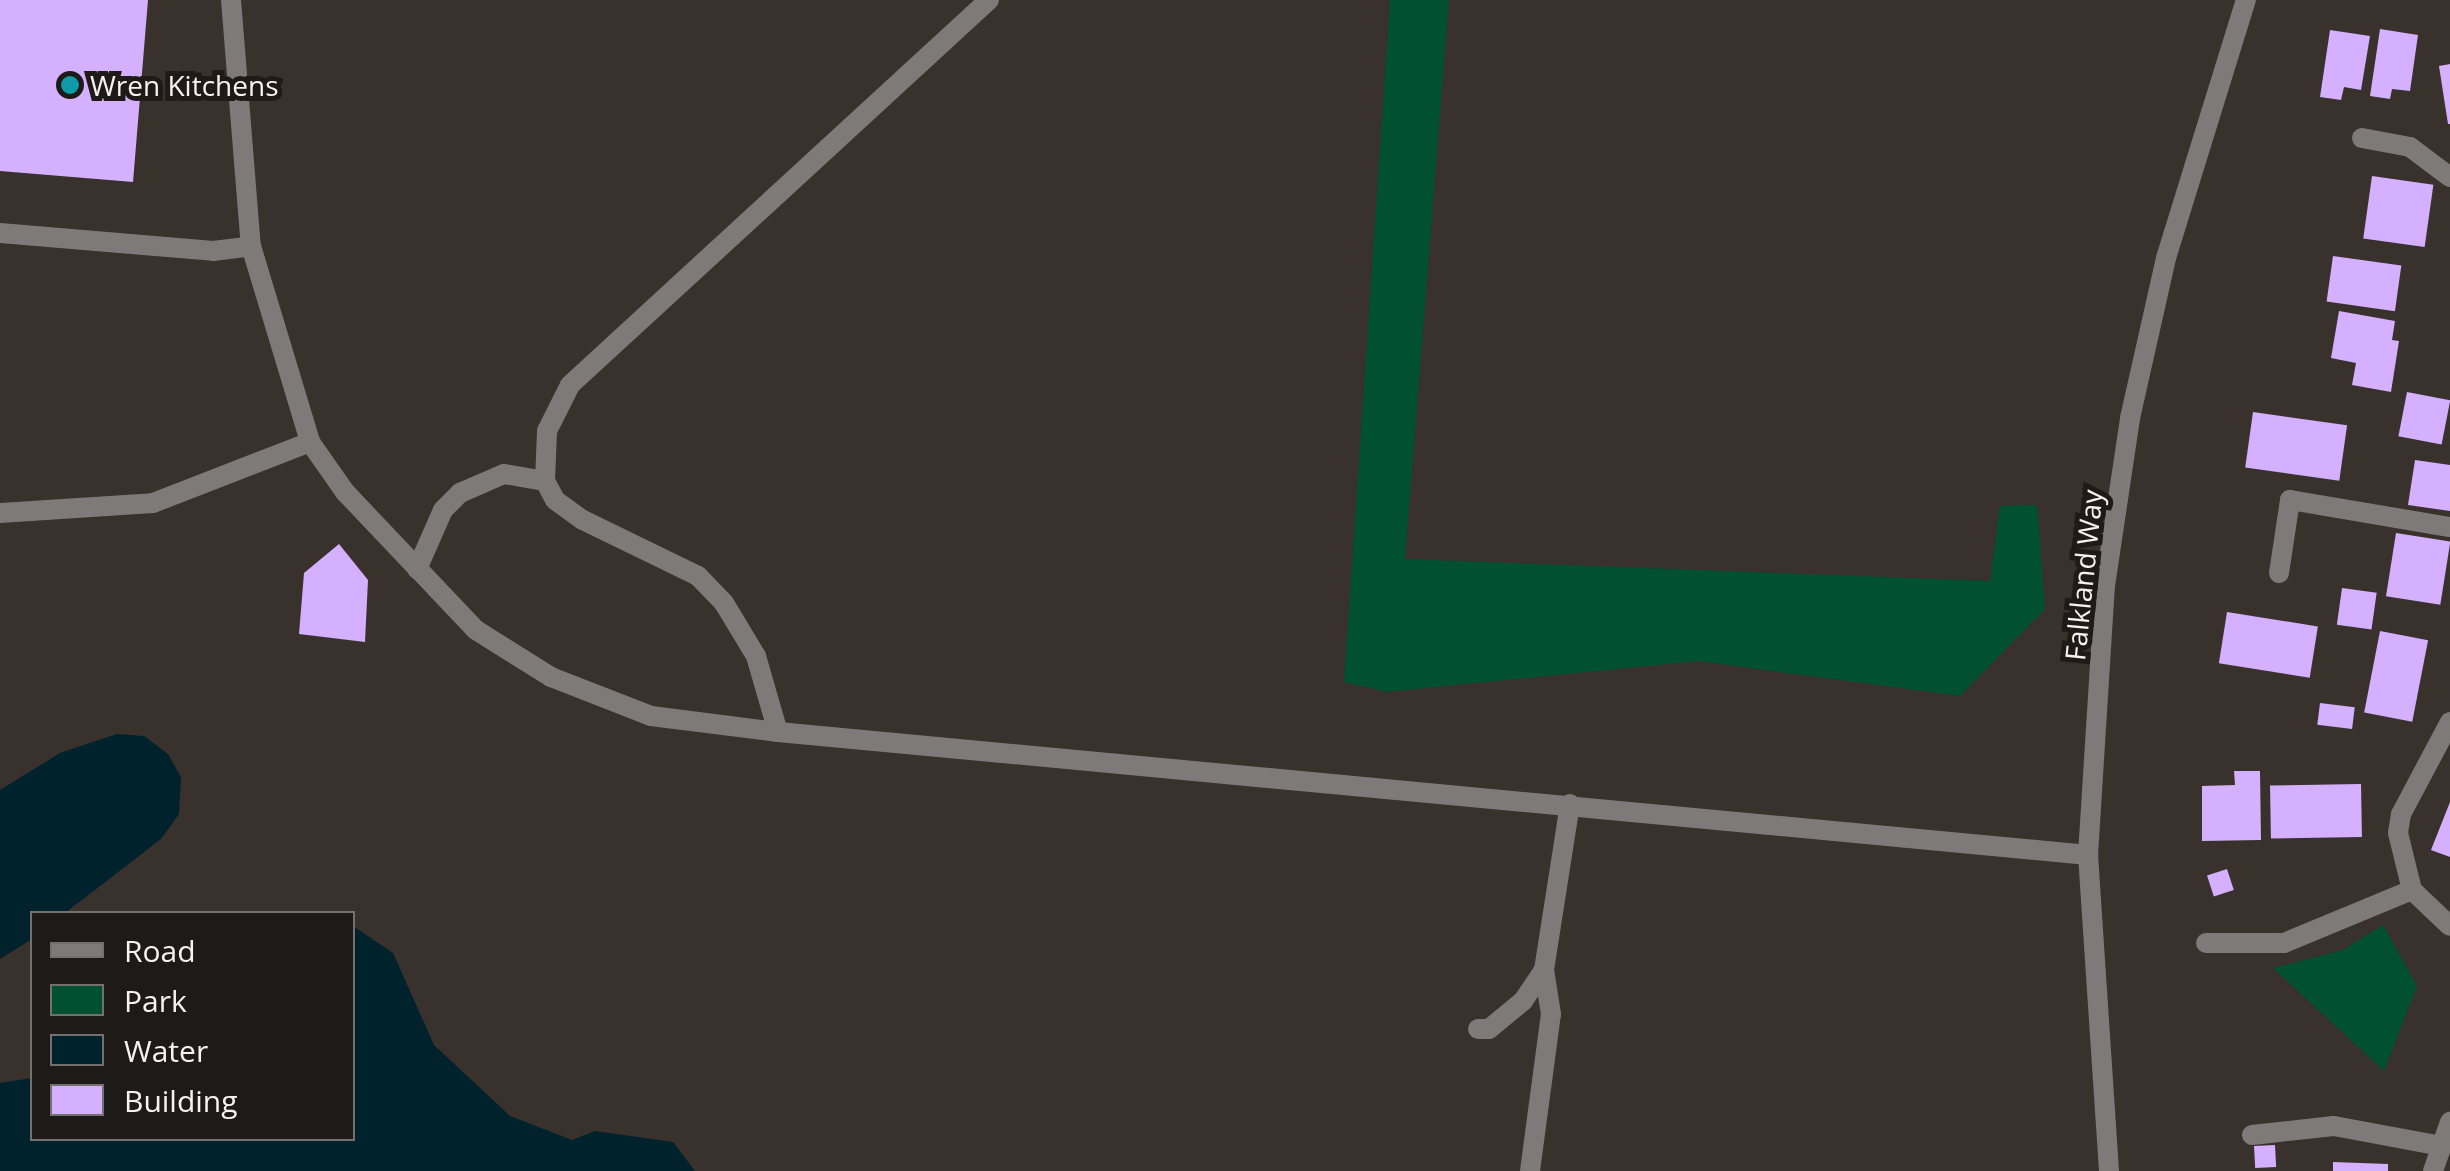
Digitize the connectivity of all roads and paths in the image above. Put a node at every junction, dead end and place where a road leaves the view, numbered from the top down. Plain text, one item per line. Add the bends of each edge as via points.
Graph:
1 (231, 0) edge
2 (990, 0) edge
3 (2246, 0) edge
4 (2362, 138) dead end
5 (2450, 177) edge
6 (0, 233) edge
7 (251, 246) junction
8 (310, 442) junction
9 (545, 480) junction
10 (0, 513) edge
11 (2450, 527) edge
12 (417, 569) junction
13 (2279, 573) dead end
14 (2450, 722) edge
15 (778, 732) junction
16 (1570, 804) junction
17 (2088, 854) junction
18 (2412, 890) junction
19 (2450, 926) edge
20 (2206, 943) dead end
21 (1544, 970) junction
22 (1478, 1029) dead end
23 (2450, 1122) edge
24 (2252, 1135) dead end
25 (2442, 1146) junction
26 (1530, 1171) edge
27 (2109, 1171) edge
28 (2433, 1171) edge

1 - 7 street
2 - 9 street via 570,384 547,431
3 - 17 street, Falkland Way via 2166,258 2130,418 2105,586
4 - 5 street via 2410,147
6 - 7 street via 212,251
7 - 8 street
8 - 10 street via 153,503
8 - 12 street via 345,492
9 - 12 street via 504,474 460,493 443,510
9 - 15 street via 555,500 583,520 698,576 724,603 756,656
11 - 13 street via 2290,500
12 - 15 street via 476,630 552,677 651,716
14 - 18 street via 2400,814 2399,853
15 - 16 street
16 - 17 street
16 - 21 street
17 - 27 street, Falkland Way
18 - 19 street
18 - 20 street via 2284,943
21 - 22 street via 1522,1002
21 - 26 street via 1551,1014
23 - 25 street
24 - 25 street via 2334,1126
25 - 28 street

